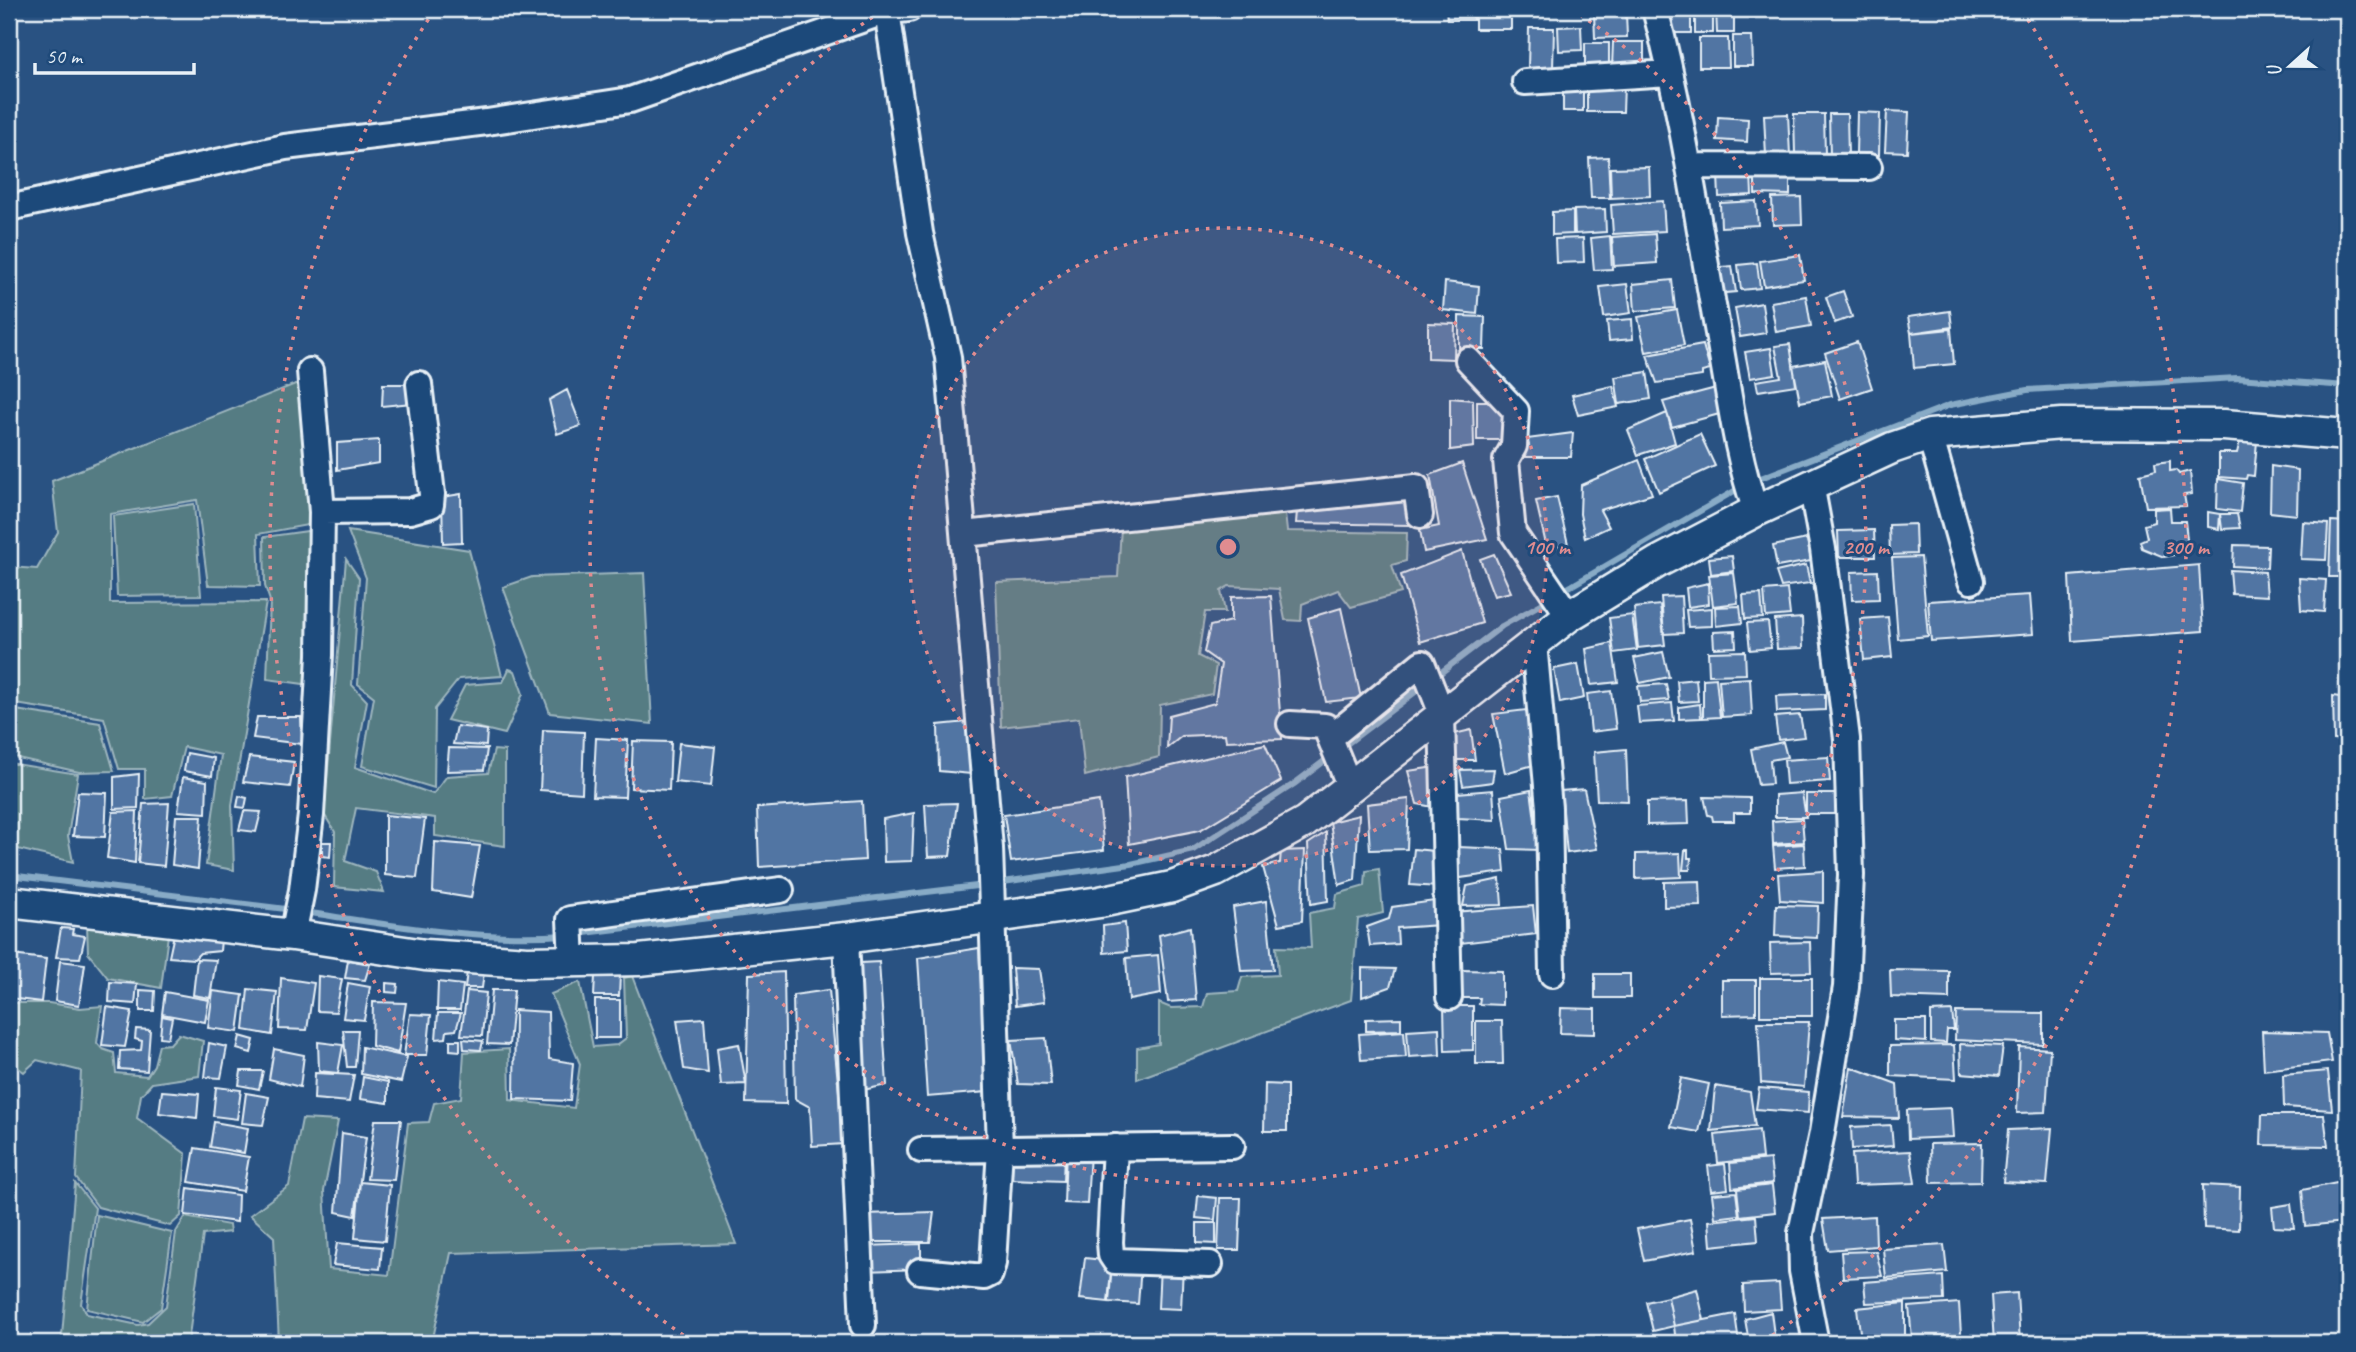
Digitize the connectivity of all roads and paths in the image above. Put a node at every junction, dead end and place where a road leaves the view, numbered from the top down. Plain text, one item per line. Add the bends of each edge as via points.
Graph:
1 (1655, 9) edge
2 (898, 10) edge
3 (1670, 73) junction
4 (1525, 82) dead end
5 (1690, 166) junction
6 (1869, 167) dead end
7 (9, 208) edge
8 (1468, 360) dead end
9 (310, 371) dead end
10 (419, 384) dead end
11 (1930, 435) junction
12 (2347, 435) edge
13 (1811, 484) junction
14 (1754, 504) junction
15 (322, 512) junction
16 (1420, 515) dead end
17 (964, 534) junction
18 (1971, 581) dead end
19 (1565, 610) junction
20 (1534, 643) junction
21 (1433, 692) junction
22 (1290, 724) dead end
23 (1338, 757) junction
24 (780, 890) dead end
25 (9, 902) edge
26 (993, 910) junction
27 (295, 928) junction
28 (846, 939) junction
29 (571, 945) junction
30 (1552, 974) dead end
31 (1449, 997) dead end
32 (1232, 1146) dead end
33 (1115, 1147) junction
34 (1000, 1149) junction
35 (921, 1150) dead end
36 (1210, 1264) dead end
37 (920, 1271) dead end
38 (863, 1325) dead end
39 (1816, 1343) edge

1 - 3 street
2 - 7 street via 629,100 285,147
2 - 17 street via 920,233 948,357
3 - 4 street
3 - 5 street
5 - 6 street
5 - 14 street via 1738,446
8 - 19 street via 1516,411 1514,446 1506,460 1513,533
9 - 15 street
10 - 15 street via 431,505 410,511
11 - 12 main road via 2062,424 2224,425
11 - 13 main road
11 - 18 street
13 - 14 main road
13 - 39 street via 1847,739 1851,875 1846,988 1801,1233 1802,1271
14 - 19 main road via 1658,562
15 - 27 street via 311,815
16 - 17 street via 1416,487
17 - 26 street
19 - 20 main road
20 - 21 main road
20 - 30 street via 1549,808
21 - 23 main road
21 - 23 street via 1422,663
21 - 31 street
22 - 23 street via 1325,726
23 - 26 main road via 1305,822 1216,872 1172,887 1100,902
24 - 29 street via 570,919
25 - 27 main road
26 - 28 main road
26 - 34 street
27 - 29 main road via 425,955 527,962
28 - 29 main road via 639,960
28 - 38 street
32 - 33 street
33 - 34 street
33 - 36 street via 1110,1242 1115,1261
34 - 35 street
34 - 37 street via 990,1274

